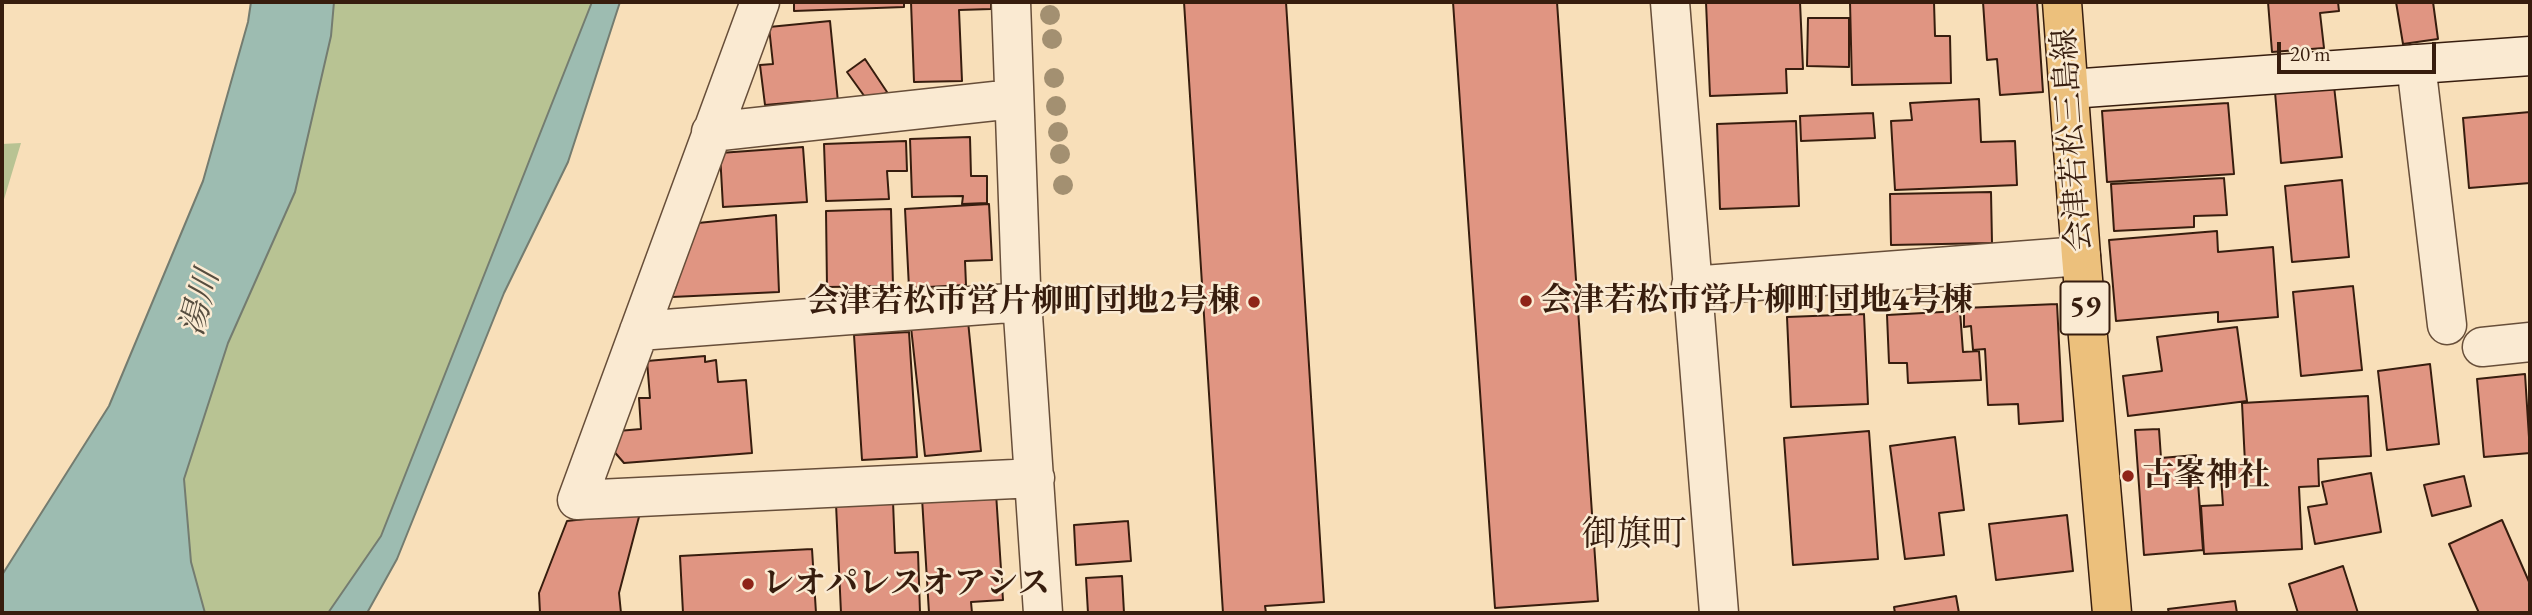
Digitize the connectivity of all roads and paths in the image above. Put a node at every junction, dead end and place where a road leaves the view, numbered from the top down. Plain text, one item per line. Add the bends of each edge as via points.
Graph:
1 (760, 2) edge
2 (1011, 2) edge
3 (1670, 2) edge
4 (2062, 2) edge
5 (2530, 56) edge
6 (2416, 64) junction
7 (2070, 89) junction
8 (1013, 99) junction
9 (711, 132) junction
10 (2081, 256) junction
11 (1691, 286) junction
12 (1023, 302) junction
13 (2447, 325) dead end
14 (639, 331) junction
15 (2530, 342) edge
16 (2482, 347) dead end
17 (1035, 478) junction
18 (1043, 613) edge
19 (1719, 613) edge
20 (2112, 613) edge

1 - 9 street
2 - 8 street
3 - 11 street
4 - 7 main road, 会津若松三島線 / 59
5 - 6 street
6 - 7 street
6 - 13 street
7 - 10 main road, 会津若松三島線 / 59
8 - 9 street
8 - 12 street
9 - 14 street
10 - 11 street
10 - 20 main road, 会津若松三島線 / 59
11 - 19 street
12 - 14 street
12 - 17 street
14 - 17 street via 578,500
15 - 16 street
17 - 18 street

